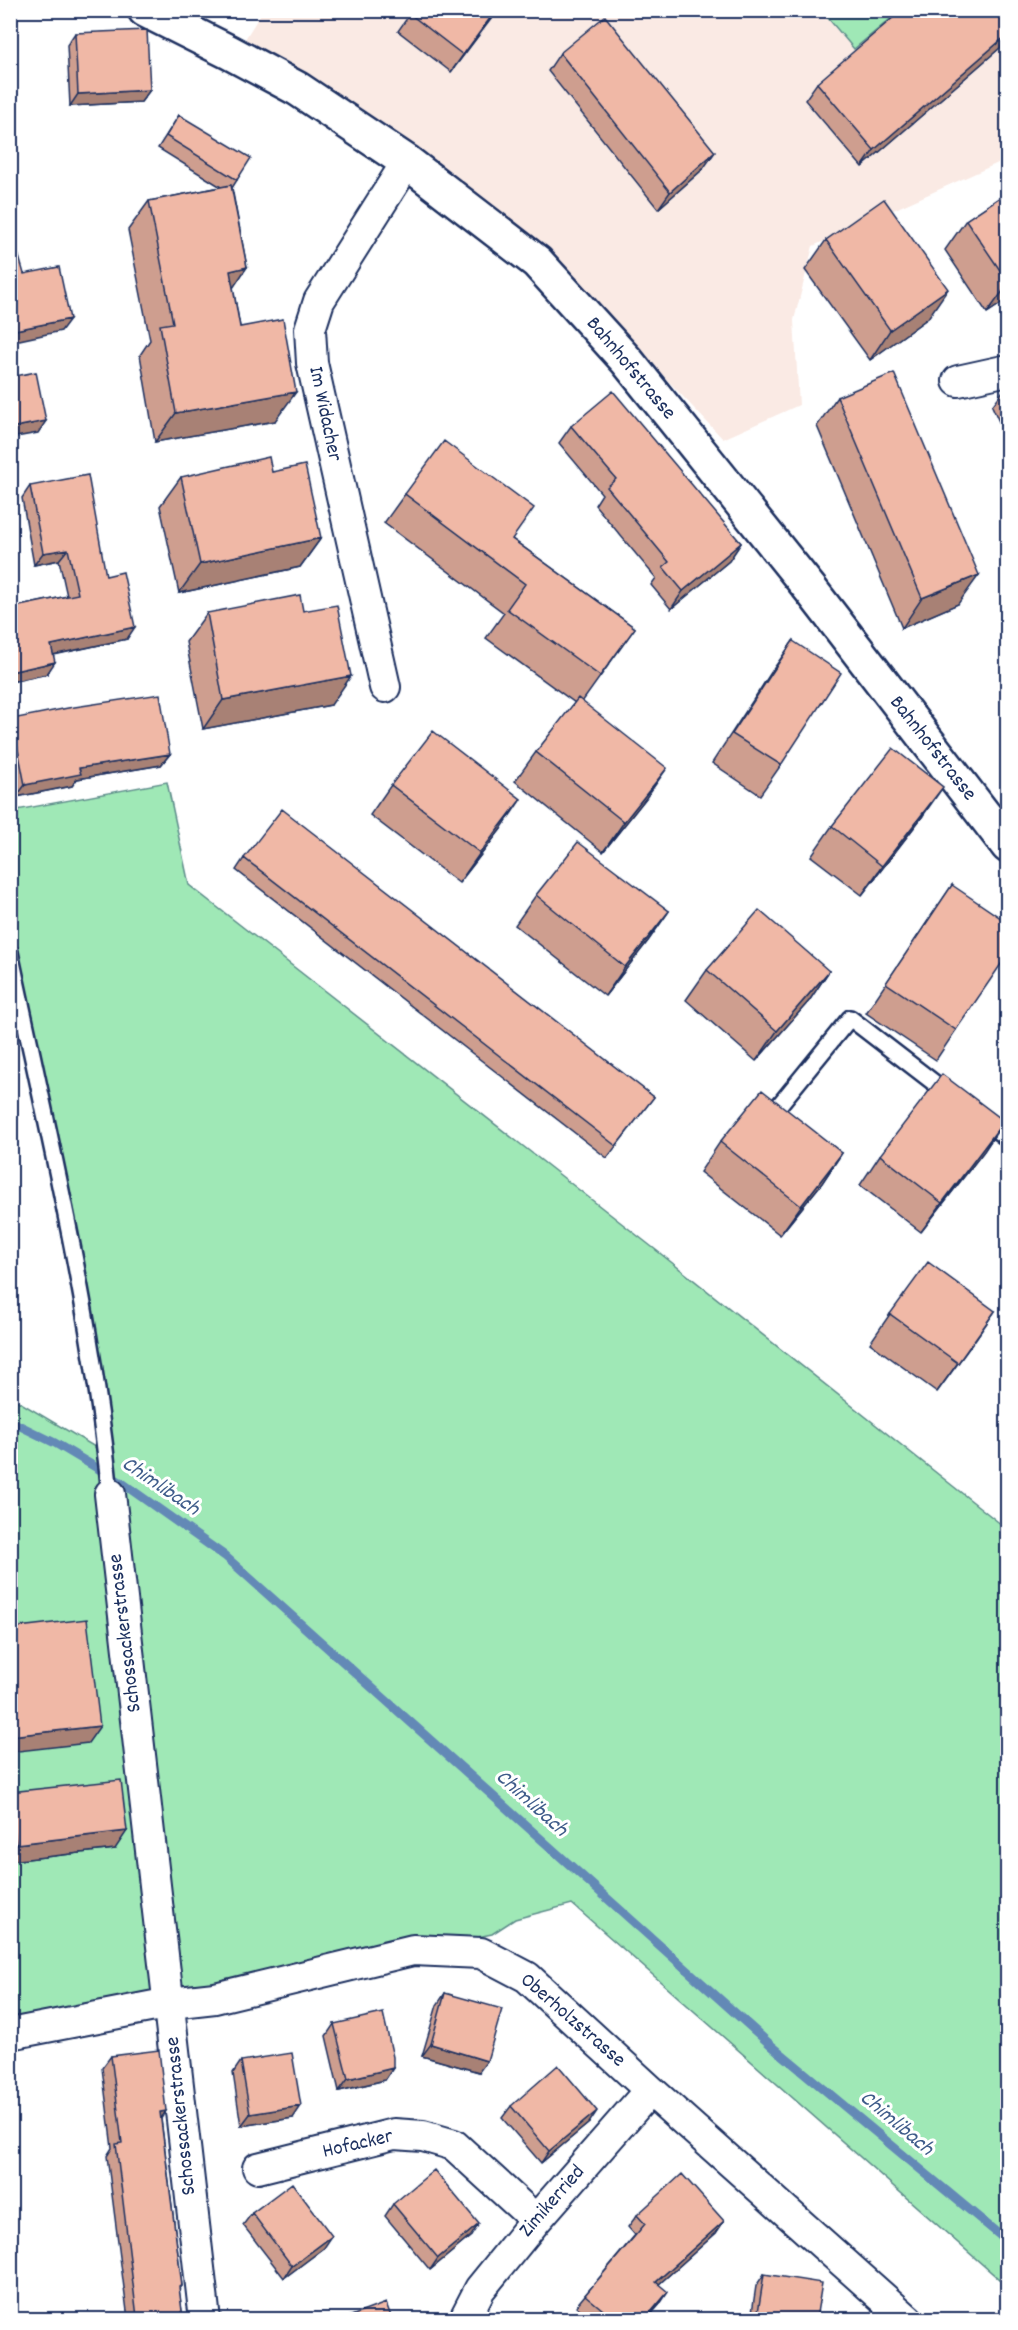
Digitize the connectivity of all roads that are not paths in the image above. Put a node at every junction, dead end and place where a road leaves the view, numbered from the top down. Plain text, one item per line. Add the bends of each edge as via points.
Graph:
1 (145, 10) edge
2 (407, 162) junction
3 (1008, 370) edge
4 (958, 381) dead end
5 (385, 687) dead end
6 (1008, 846) edge
7 (10, 952) edge
8 (765, 1123) edge
9 (1008, 1139) edge
10 (110, 1494) joint
11 (170, 2003) junction
12 (10, 2034) edge
13 (650, 2090) junction
14 (258, 2168) dead end
15 (536, 2220) junction
16 (205, 2319) edge
17 (464, 2319) edge
18 (908, 2319) edge

1 - 2 main road, Bahnhofstrasse via 298,89
2 - 5 street, Im Widacher via 319,301 310,329 312,363
2 - 6 main road, Bahnhofstrasse via 537,262 627,361
3 - 4 street
7 - 10 lane, Schossackerstrasse via 80,1283
8 - 9 lane via 850,1018
10 - 11 street, Schossackerstrasse
11 - 12 street, Oberholzstrasse
11 - 13 street, Oberholzstrasse via 215,1998 413,1950 481,1953 527,1977
11 - 16 street, Schossackerstrasse
13 - 15 street, Zimikerried
13 - 18 street, Oberholzstrasse
14 - 15 street, Hofacker via 394,2134 423,2136 454,2145
15 - 17 street, Zimikerried via 480,2289

